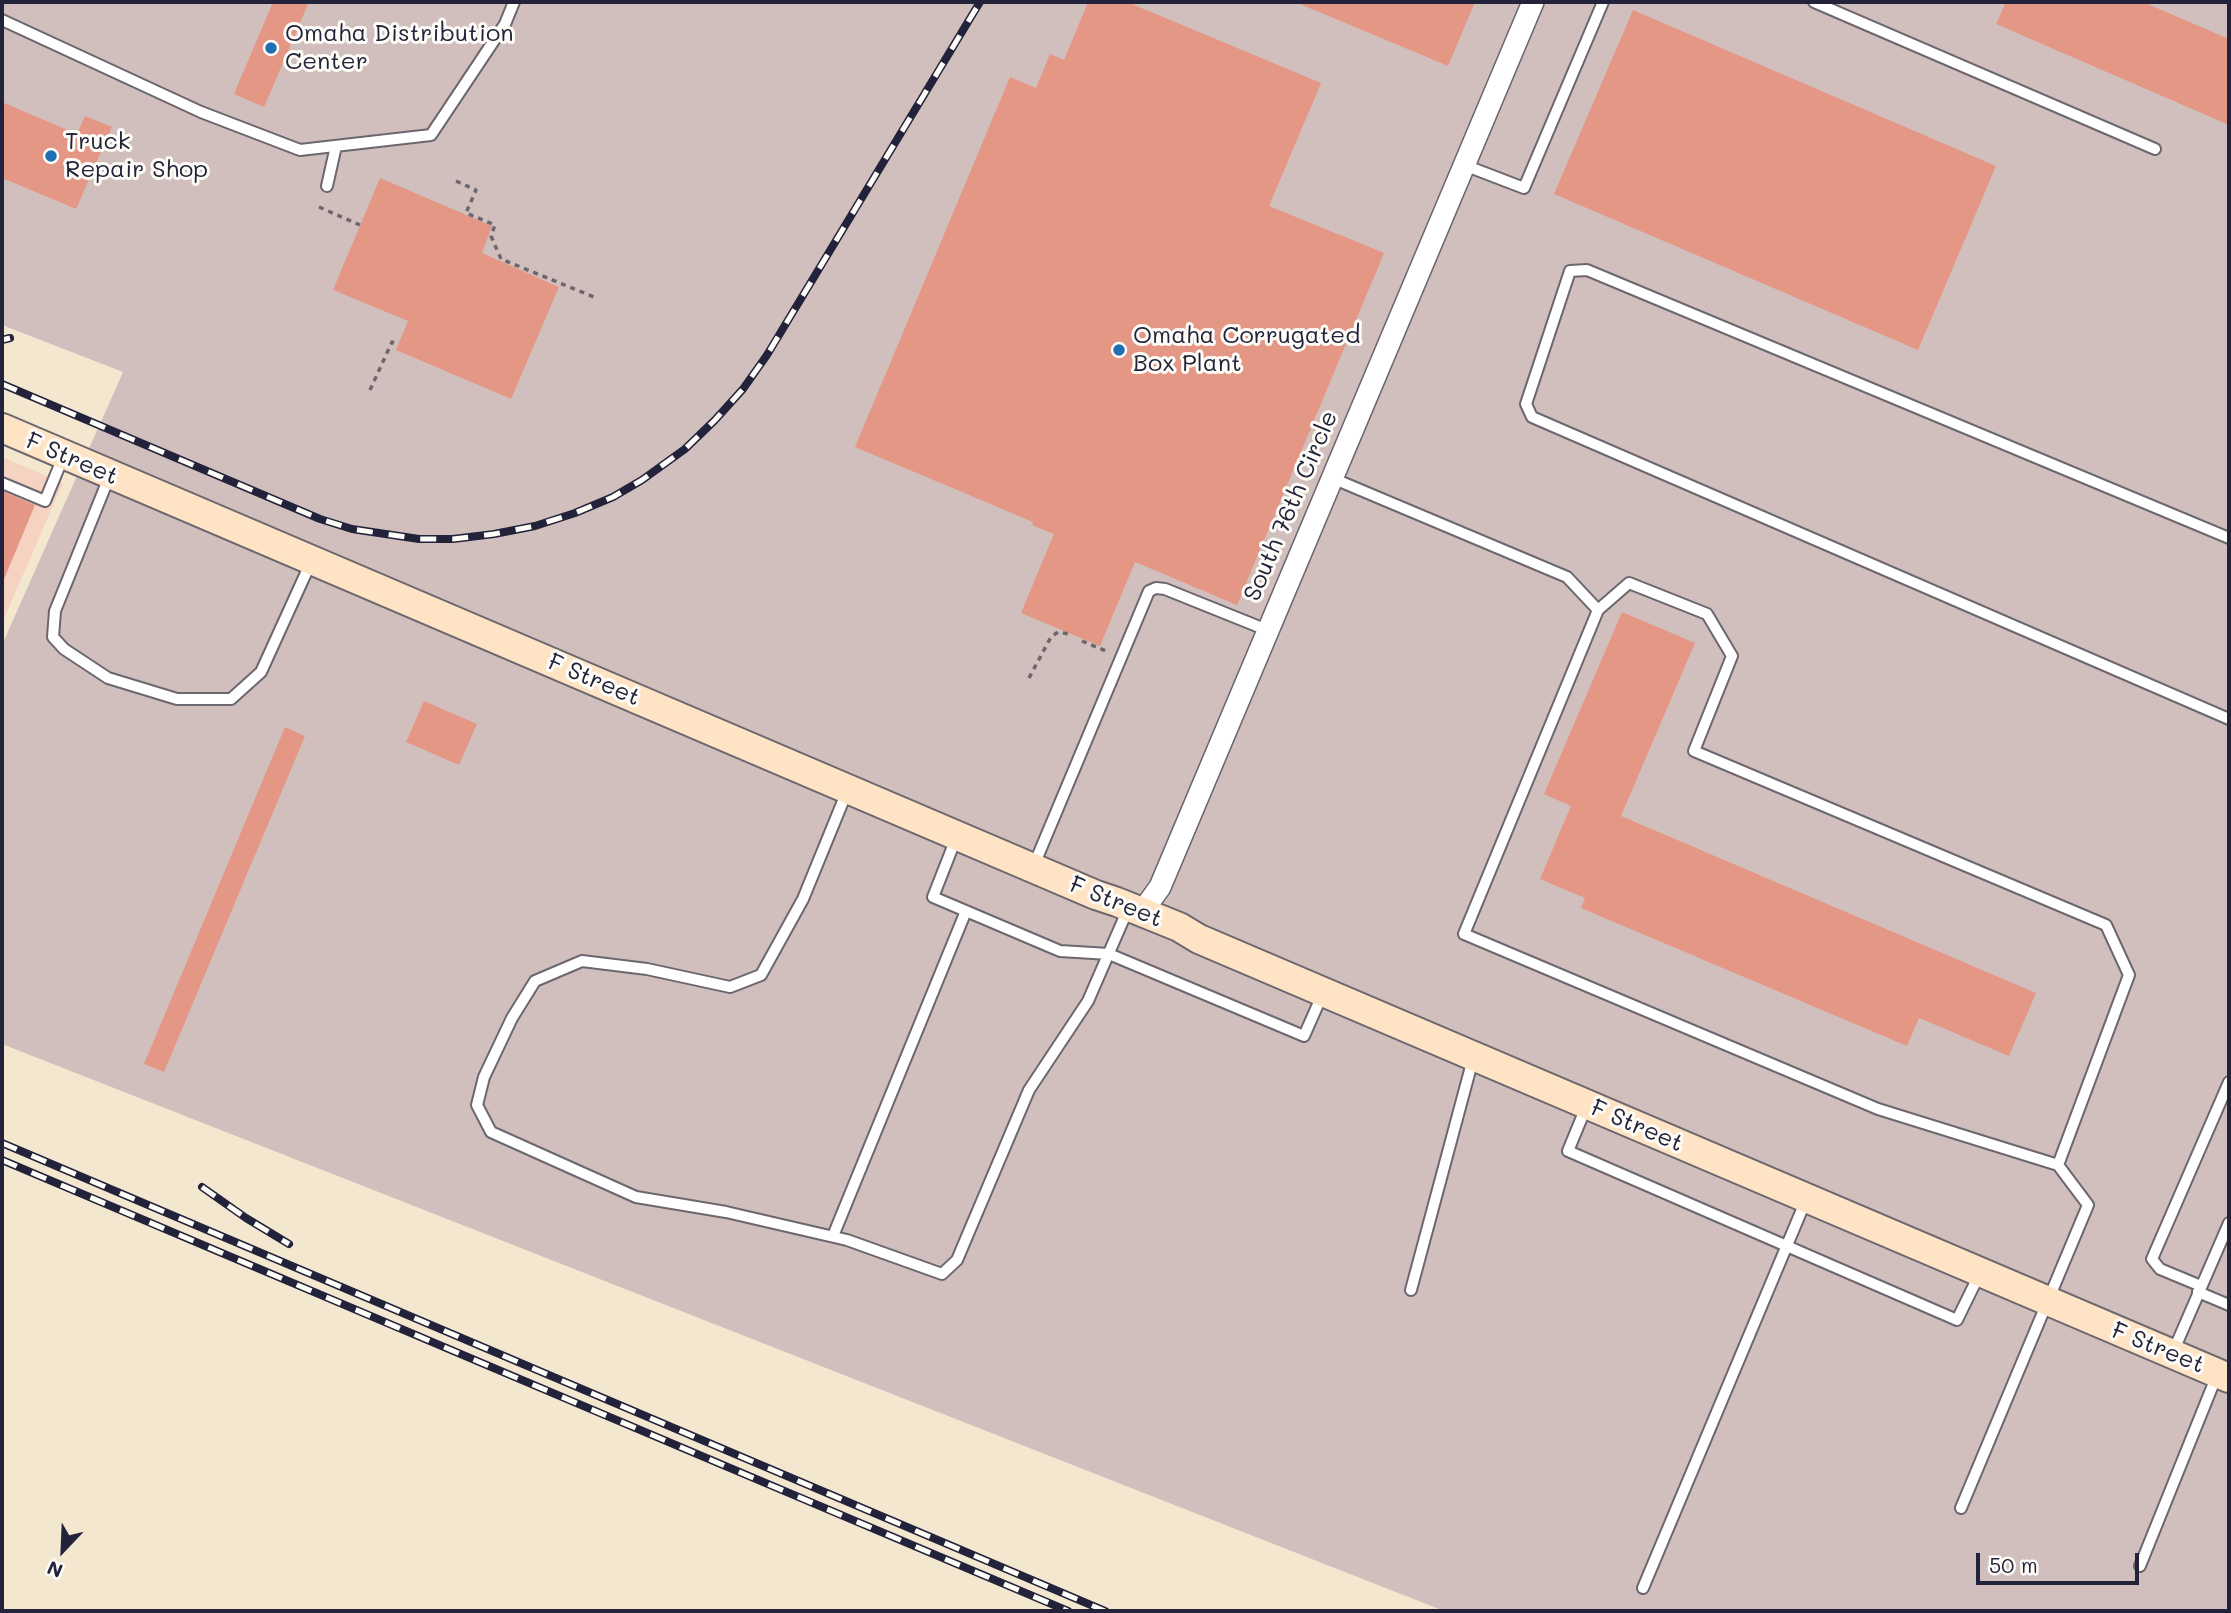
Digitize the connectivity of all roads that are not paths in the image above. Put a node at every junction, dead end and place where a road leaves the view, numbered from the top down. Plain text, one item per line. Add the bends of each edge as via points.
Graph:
1 (514, 2) edge
2 (1533, 2) edge
3 (1603, 2) edge
4 (1814, 2) edge
5 (2, 20) edge
6 (336, 146) junction
7 (2155, 149) dead end
8 (1464, 165) junction
9 (327, 186) dead end
10 (2, 428) edge
11 (64, 455) junction
12 (110, 475) junction
13 (1332, 478) junction
14 (2, 483) edge
15 (2229, 538) edge
16 (312, 562) junction
17 (1598, 610) junction
18 (1267, 630) junction
19 (2229, 719) edge
20 (848, 789) junction
21 (957, 836) junction
22 (1033, 868) junction
23 (1136, 909) junction
24 (965, 911) junction
25 (1109, 954) junction
26 (1323, 992) junction
27 (1474, 1056) junction
28 (2229, 1082) edge
29 (1587, 1104) junction
30 (2058, 1165) junction
31 (1807, 1198) junction
32 (2229, 1223) edge
33 (833, 1236) junction
34 (2225, 1239) edge
35 (1787, 1245) junction
36 (1980, 1273) junction
37 (2200, 1289) junction
38 (1411, 1290) dead end
39 (2046, 1301) junction
40 (2229, 1305) edge
41 (2172, 1355) junction
42 (2224, 1375) edge
43 (1961, 1508) dead end
44 (2140, 1566) dead end
45 (1643, 1588) dead end

1 - 6 lane via 505,24 431,135
2 - 8 street, South 76th Circle
3 - 8 lane via 1524,188
4 - 7 lane
5 - 6 lane via 263,137 300,150
6 - 9 lane
8 - 13 street, South 76th Circle
10 - 11 street, F Street
11 - 12 street, F Street
11 - 14 lane via 45,501
12 - 16 street, F Street
12 - 16 lane via 55,611 53,636 64,649 108,678 177,699 231,699 261,672
13 - 17 lane via 1567,577
13 - 18 street, South 76th Circle
15 - 19 lane via 1587,270 1570,271 1526,404 1532,417
16 - 20 street, F Street
17 - 30 lane via 1629,583 1707,614 1732,656 1694,751 2106,925 2129,975
17 - 30 lane via 1464,934 1878,1109
18 - 22 lane via 1165,589 1149,591
18 - 23 street, South 76th Circle via 1160,887
20 - 21 street, F Street
20 - 33 lane via 803,899 761,975 730,987 648,969 582,961 535,981 484,1077 477,1105 491,1132 636,1197
21 - 22 street, F Street
21 - 24 lane via 933,897
22 - 23 street, F Street
23 - 25 lane
23 - 26 street, F Street
24 - 25 lane via 1060,951
24 - 33 lane
25 - 26 lane via 1304,1036
25 - 33 lane via 1088,1002 1029,1090 957,1260 942,1274
26 - 27 street, F Street
27 - 29 street, F Street
27 - 38 lane
28 - 37 lane via 2152,1259 2160,1269
29 - 31 street, F Street
29 - 35 lane via 1568,1151
30 - 39 lane via 2088,1205
31 - 35 lane
31 - 36 street, F Street
32 - 34 lane
34 - 37 lane
35 - 36 lane via 1957,1320
35 - 45 lane
36 - 39 street, F Street
37 - 40 lane
37 - 41 lane
39 - 41 street, F Street
39 - 43 lane
41 - 42 street, F Street
42 - 44 lane

